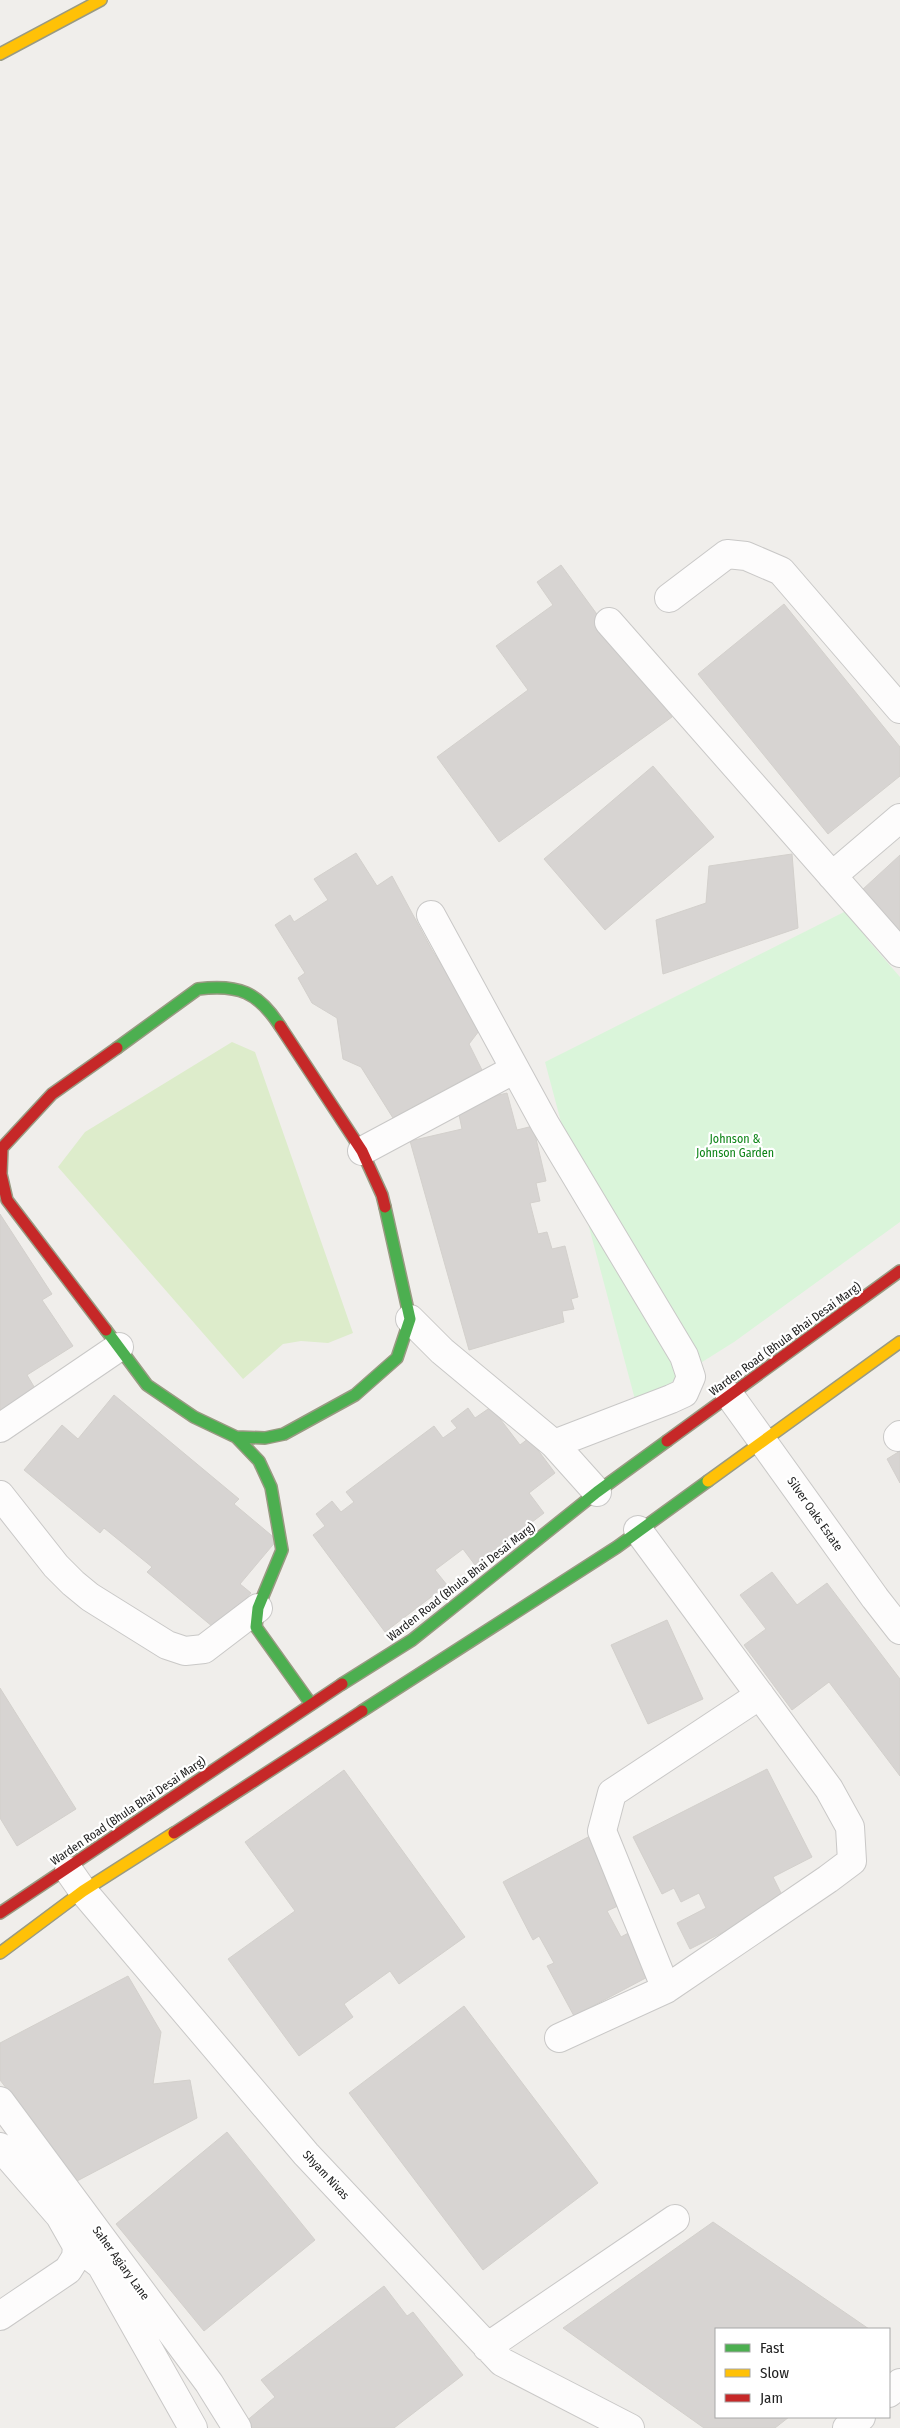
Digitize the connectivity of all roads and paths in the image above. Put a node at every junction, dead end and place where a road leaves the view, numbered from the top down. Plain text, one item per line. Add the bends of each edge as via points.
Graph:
1 (101, 0) edge
2 (0, 54) edge
3 (669, 598) dead end
4 (609, 622) dead end
5 (900, 709) edge
6 (900, 818) edge
7 (832, 876) junction
8 (431, 915) dead end
9 (900, 953) edge
10 (515, 1068) junction
11 (362, 1151) junction
12 (900, 1271) edge
13 (410, 1319) junction
14 (900, 1342) edge
15 (119, 1347) junction
16 (730, 1396) junction
17 (0, 1428) edge
18 (236, 1437) junction
19 (763, 1441) junction
20 (554, 1444) junction
21 (597, 1492) junction
22 (0, 1495) edge
23 (638, 1530) junction
24 (258, 1608) junction
25 (900, 1630) edge
26 (760, 1695) junction
27 (311, 1704) junction
28 (67, 1868) junction
29 (83, 1891) junction
30 (0, 1913) edge
31 (0, 1953) edge
32 (666, 1989) junction
33 (559, 2038) dead end
34 (0, 2101) edge
35 (0, 2147) edge
36 (674, 2219) dead end
37 (77, 2246) junction
38 (0, 2316) edge
39 (487, 2347) junction
40 (900, 2383) edge
41 (890, 2392) edge
42 (859, 2418) edge
43 (194, 2428) edge
44 (237, 2428) edge
45 (630, 2428) edge
46 (847, 2428) edge

1 - 2 main road
3 - 5 street via 726,554 746,556 781,571
4 - 7 street
6 - 7 street
7 - 9 street
8 - 10 street
10 - 11 street
10 - 20 street via 684,1356 691,1377 684,1393 672,1399
11 - 13 main road via 382,1195
11 - 15 main road via 268,1008 248,991 222,986 198,989 52,1094 2,1148 1,1174 7,1200
12 - 16 main road, Warden Road (Bhula Bhai Desai Marg)
13 - 18 main road via 397,1358 355,1395 284,1434 265,1438
13 - 20 street via 442,1351
14 - 19 main road
15 - 17 street
15 - 18 main road via 147,1385 194,1417
16 - 19 street, Silver Oaks Estate
16 - 21 main road, Warden Road (Bhula Bhai Desai Marg)
18 - 24 main road via 259,1461 271,1487 282,1550
19 - 23 main road
19 - 25 street, Silver Oaks Estate
20 - 21 street
21 - 27 main road, Warden Road (Bhula Bhai Desai Marg) via 412,1640
22 - 24 street via 73,1583 90,1598 167,1645 185,1651 204,1649
23 - 26 street
23 - 29 main road via 609,1552
24 - 27 main road via 256,1627
26 - 32 street via 612,1793 606,1810 602,1831
26 - 32 street via 830,1789 850,1827 852,1860
27 - 28 main road, Warden Road (Bhula Bhai Desai Marg)
28 - 29 street, Shyam Nivas
28 - 30 main road, Warden Road (Bhula Bhai Desai Marg)
29 - 31 main road
29 - 39 street, Shyam Nivas via 306,2154
32 - 33 street
34 - 44 street, Saher Agiary Lane via 203,2375
35 - 37 street via 60,2216
36 - 39 street
37 - 38 street via 76,2257 68,2270
37 - 43 street via 101,2265
39 - 45 street, Shyam Nivas via 502,2362
40 - 41 street
42 - 46 street

